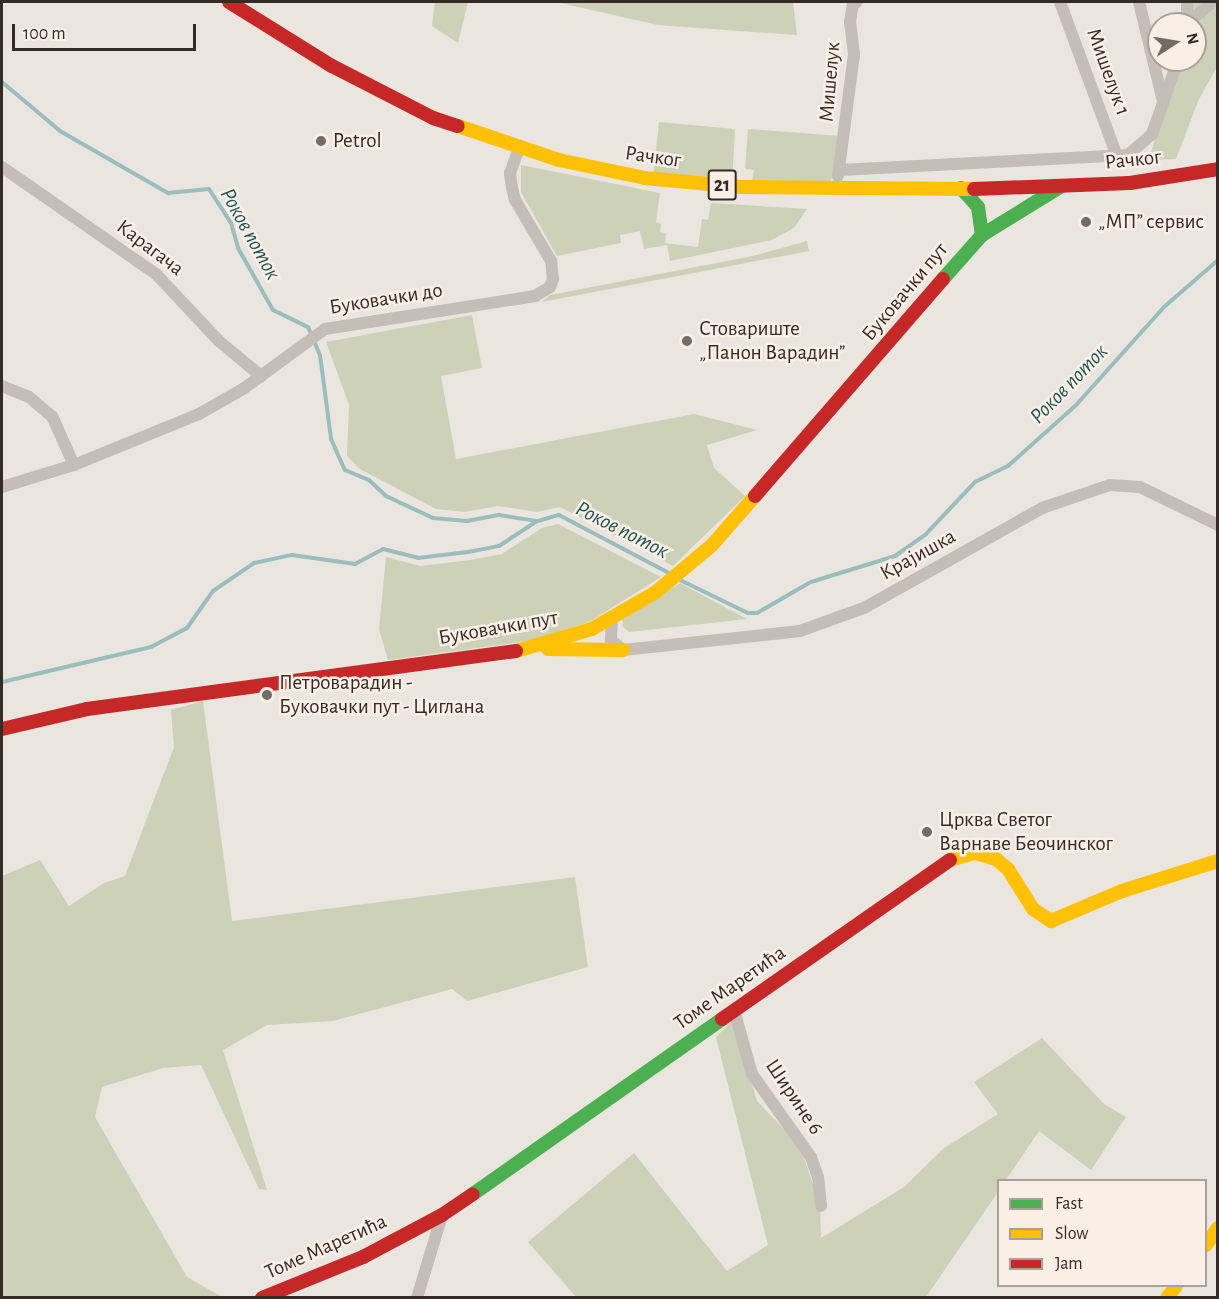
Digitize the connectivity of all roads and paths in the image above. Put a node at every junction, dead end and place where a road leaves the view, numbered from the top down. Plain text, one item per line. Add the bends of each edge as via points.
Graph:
1 (229, 2) edge
2 (857, 2) edge
3 (1060, 2) edge
4 (1139, 2) edge
5 (1212, 2) edge
6 (1200, 12) edge
7 (1174, 72) edge
8 (1163, 102) junction
9 (519, 148) junction
10 (1117, 156) junction
11 (2, 167) edge
12 (1218, 169) edge
13 (840, 170) junction
14 (835, 187) junction
15 (1061, 187) junction
16 (961, 188) junction
17 (982, 235) junction
18 (261, 376) junction
19 (2, 386) edge
20 (74, 465) junction
21 (2, 487) edge
22 (1218, 525) edge
23 (612, 618) junction
24 (529, 649) junction
25 (623, 650) junction
26 (2, 729) edge
27 (1218, 861) edge
28 (734, 1010) junction
29 (821, 1206) dead end
30 (442, 1215) junction
31 (1218, 1228) edge
32 (1207, 1244) edge
33 (262, 1298) edge
34 (417, 1298) edge

1 - 9 street, Рачког / 21 via 303,50 396,100
2 - 13 street, Мишелук via 853,4 850,22 854,54
3 - 10 street, Мишелук 1
4 - 8 street
5 - 6 street
7 - 8 street
8 - 10 street via 1146,143 1128,155
9 - 14 street, Рачког / 21 via 645,178 741,187
9 - 18 street, Буковачки до via 510,172 512,188 515,200 551,261 550,287 535,296 325,329 305,339
10 - 13 street
11 - 18 street, Карагача via 162,278 219,341
12 - 15 street, Рачког / 21 via 1148,181
13 - 14 street, Мишелук
14 - 16 street, Рачког / 21
15 - 16 street, Рачког / 21
15 - 17 street, Буковачки пут
16 - 17 street via 978,207
17 - 23 street, Буковачки пут via 738,519 675,577
18 - 20 street, Буковачки до via 199,414
19 - 20 street via 29,397 52,416
20 - 21 street, Буковачки до
22 - 25 street, Крајишка via 1140,488 1096,487 1042,508 864,608 822,625 777,635
23 - 24 street, Буковачки пут via 572,637
23 - 25 street via 611,640
24 - 25 street
24 - 26 street, Буковачки пут via 87,709
27 - 28 street, Томе Маретића via 1122,891 1051,921 1033,909 1008,869 996,859 979,853 960,856 938,867
28 - 29 street, Ширине 6 via 752,1074 811,1157
28 - 30 street, Томе Маретића
30 - 33 street, Томе Маретића via 363,1257
30 - 34 street
31 - 32 street

